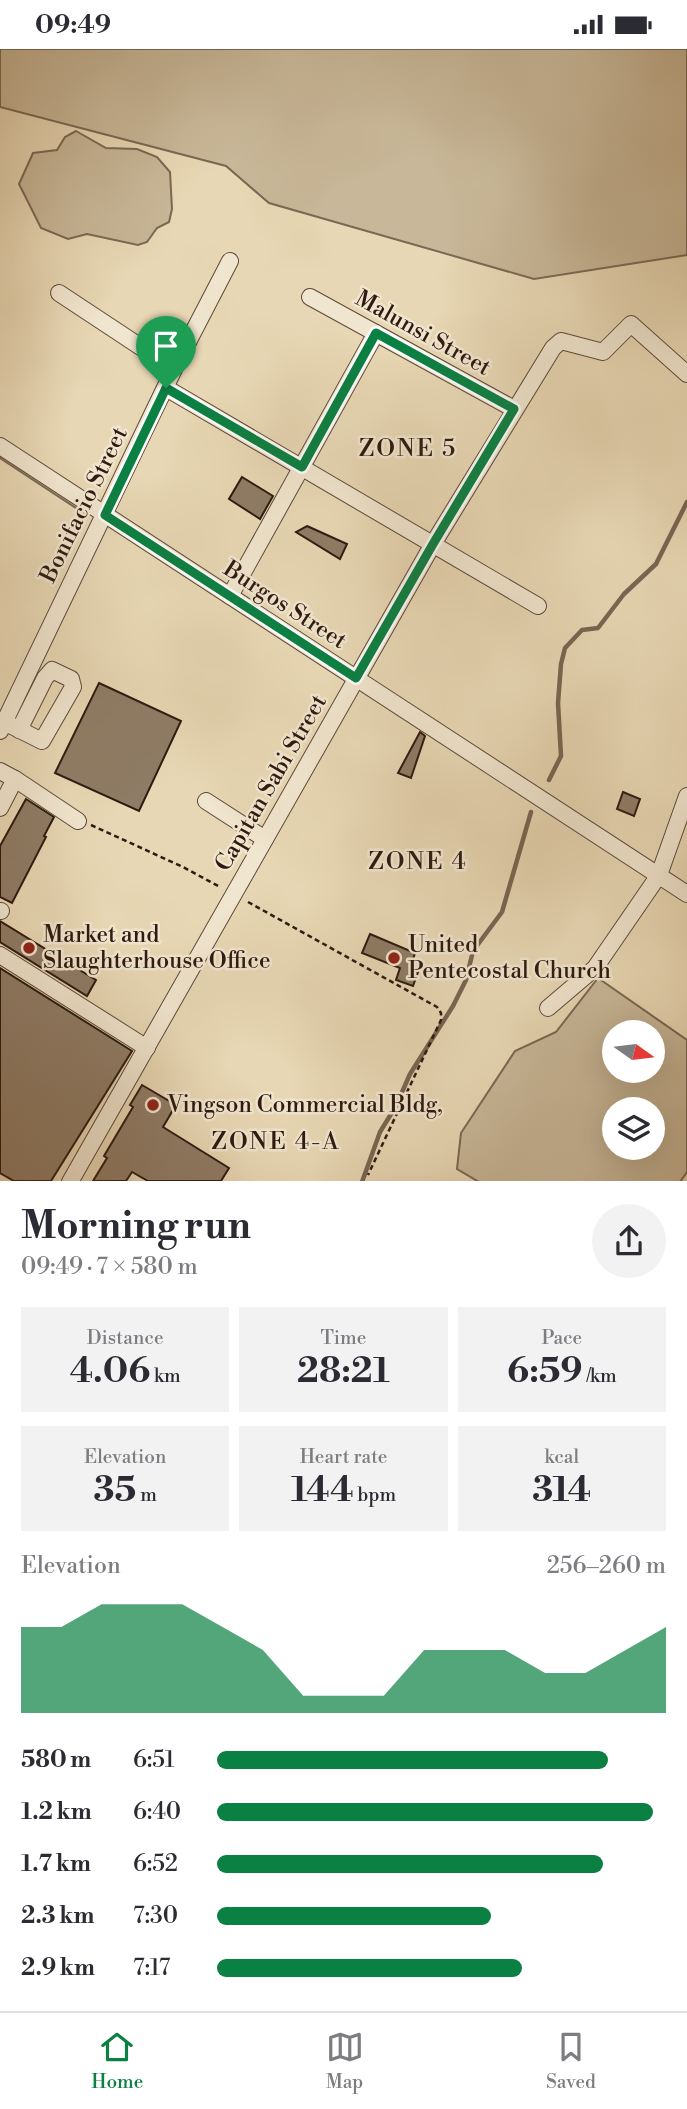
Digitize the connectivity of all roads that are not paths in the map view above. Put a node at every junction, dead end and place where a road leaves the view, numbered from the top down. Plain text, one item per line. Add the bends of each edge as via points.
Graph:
1 (230, 261) dead end
2 (59, 293) dead end
3 (310, 297) dead end
4 (376, 333) junction
5 (174, 369) junction
6 (687, 374) edge
7 (166, 388) junction
8 (514, 409) junction
9 (0, 446) edge
10 (302, 467) junction
11 (105, 515) junction
12 (433, 544) junction
13 (230, 596) junction
14 (538, 606) dead end
15 (356, 678) junction
16 (2, 727) edge
17 (19, 730) dead end
18 (0, 771) edge
19 (15, 779) junction
20 (687, 796) edge
21 (206, 801) dead end
22 (0, 808) edge
23 (78, 821) road end
24 (265, 839) junction
25 (659, 875) junction
26 (687, 894) edge
27 (0, 955) edge
28 (548, 1008) dead end
29 (146, 1048) junction
30 (70, 1181) edge

1 - 5 street, Bonifacio Street
2 - 5 street
3 - 4 street, Malunsi Street
4 - 8 street, Malunsi Street
4 - 10 street
5 - 7 street, Bonifacio Street
6 - 8 street, Capitan Sabi Street via 631,324 603,352 561,341
7 - 10 street
7 - 11 street, Bonifacio Street
8 - 12 street, Capitan Sabi Street
9 - 11 street, Burgos Street
10 - 12 street
10 - 13 street
11 - 13 street, Burgos Street
11 - 16 street, Bonifacio Street
12 - 14 street
12 - 15 street, Capitan Sabi Street
13 - 15 street, Burgos Street
15 - 24 street, Capitan Sabi Street
15 - 25 street, Burgos Street
16 - 17 street
18 - 19 street
19 - 22 street
19 - 23 street
20 - 25 street
21 - 24 street
24 - 29 street, Capitan Sabi Street
25 - 26 street, Burgos Street
25 - 28 street via 595,968
27 - 29 street
29 - 30 street, Capitan Sabi Street

